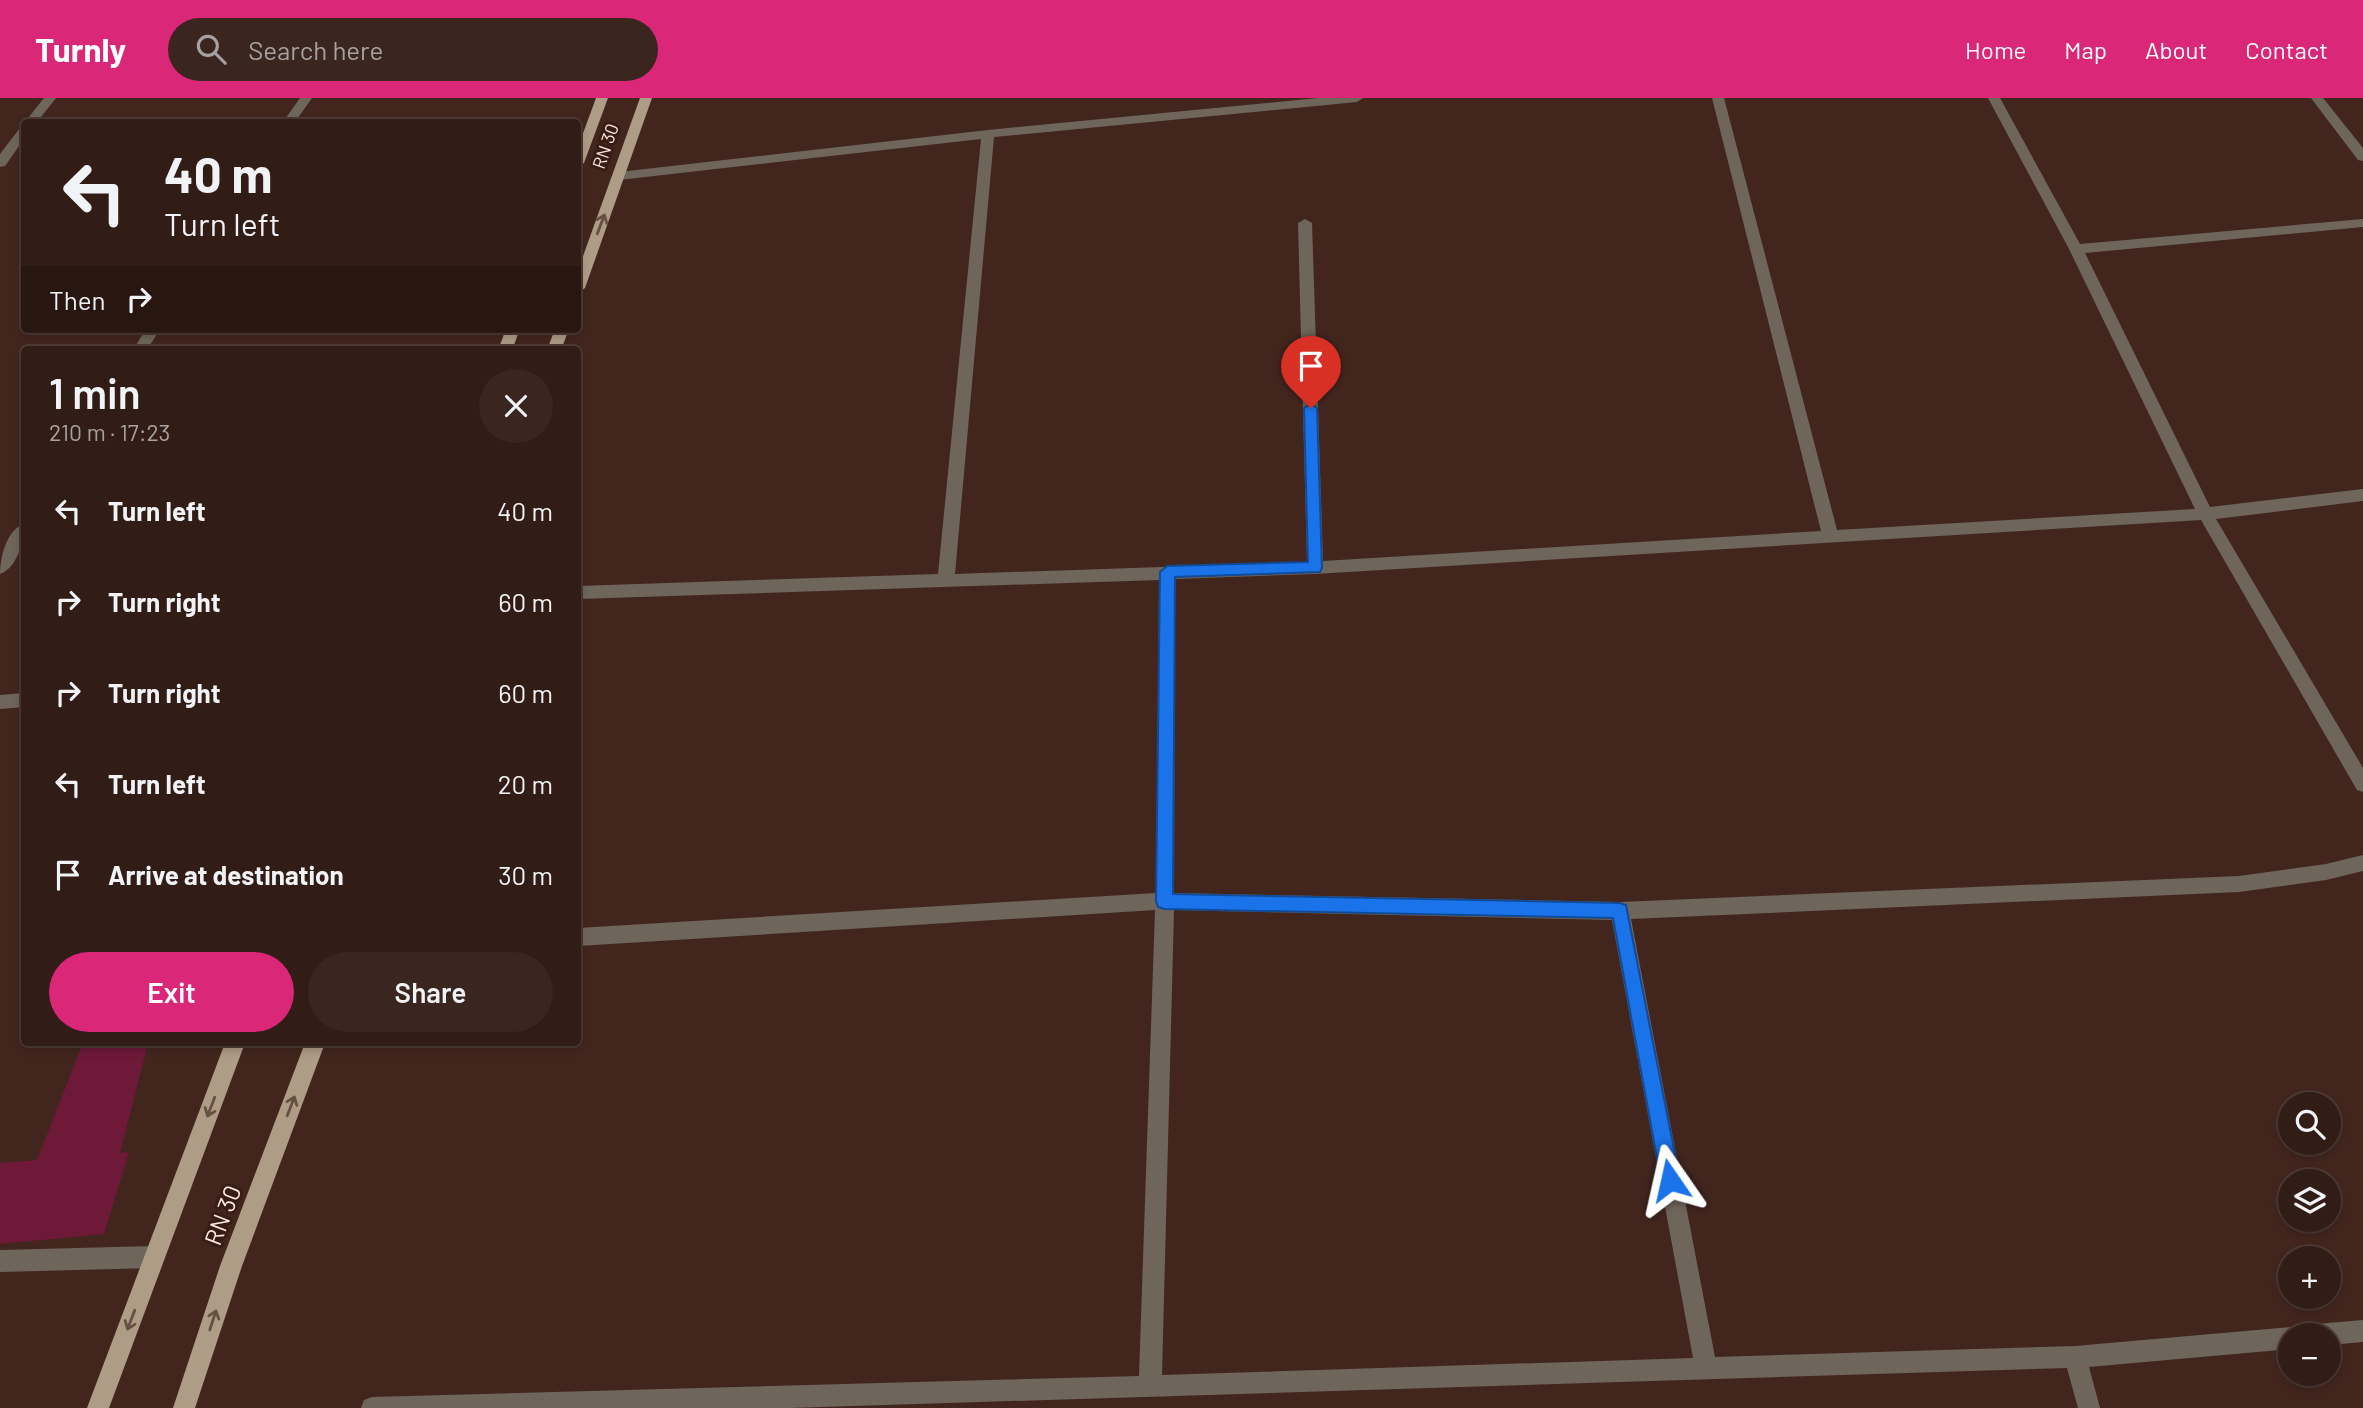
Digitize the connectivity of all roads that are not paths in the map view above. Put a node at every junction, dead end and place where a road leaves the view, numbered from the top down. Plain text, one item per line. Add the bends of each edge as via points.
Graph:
1 (50, 98) edge
2 (306, 98) edge
3 (602, 98) edge
4 (646, 98) edge
5 (1357, 98) edge
6 (1718, 98) edge
7 (1994, 98) edge
8 (2318, 98) edge
9 (33, 119) edge
10 (291, 119) edge
11 (988, 134) junction
12 (21, 135) edge
13 (581, 155) edge
14 (2363, 157) edge
15 (0, 163) edge
16 (619, 176) junction
17 (1305, 223) dead end
18 (2363, 223) edge
19 (2076, 249) junction
20 (581, 280) edge
21 (2363, 495) edge
22 (2205, 514) junction
23 (21, 535) edge
24 (1832, 538) junction
25 (0, 568) edge
26 (1315, 568) junction
27 (1167, 572) junction
28 (946, 580) junction
29 (581, 593) edge
30 (21, 700) edge
31 (0, 702) edge
32 (2363, 784) edge
33 (2363, 863) edge
34 (1164, 901) junction
35 (1620, 911) junction
36 (581, 937) edge
37 (233, 1046) edge
38 (314, 1046) edge
39 (154, 1256) junction
40 (0, 1261) edge
41 (2363, 1331) edge
42 (2341, 1333) edge
43 (2278, 1339) edge
44 (2075, 1357) junction
45 (1706, 1368) junction
46 (1150, 1387) junction
47 (97, 1408) edge
48 (184, 1408) edge
49 (372, 1408) edge
50 (2088, 1408) edge

1 - 9 street
2 - 10 street
3 - 13 main road, RN 30
4 - 16 main road, RN 30 / RN 30
5 - 11 street
6 - 24 street
7 - 19 street
8 - 14 street
11 - 16 street
11 - 28 street
12 - 15 street
20 -> 16 main road, RN 30 / RN 30
17 - 26 street
18 - 19 street
19 - 22 street
21 - 22 street
22 - 24 street
22 - 32 street
23 - 25 street
24 - 26 street
26 - 27 street
27 - 28 street
27 - 34 street
28 - 29 street
30 - 31 street
33 - 35 street via 2239,884
34 - 35 street
34 - 36 street
34 - 46 street
35 - 45 street
37 -> 39 main road
48 -> 38 main road, RN 30 / RN 30 via 231,1266
39 - 40 street
39 -> 47 main road
41 - 42 street
43 - 44 street
44 - 45 street
44 - 50 street
45 - 46 street
46 - 49 street

